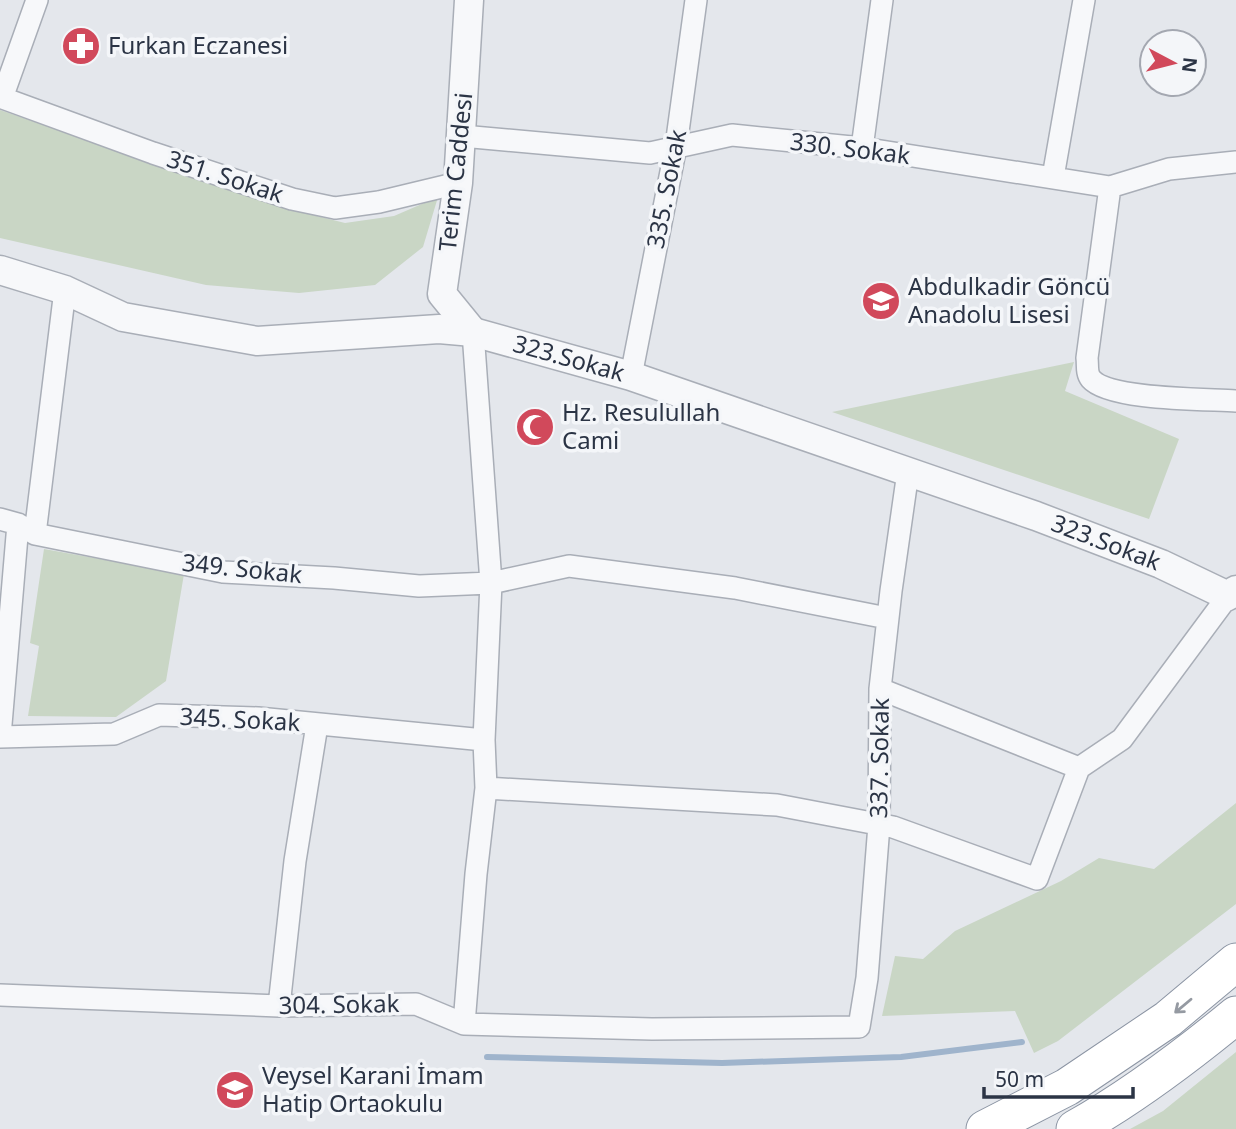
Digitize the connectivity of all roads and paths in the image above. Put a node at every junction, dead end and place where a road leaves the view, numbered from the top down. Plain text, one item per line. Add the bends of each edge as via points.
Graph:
1 (37, 0) edge
2 (469, 0) edge
3 (696, 0) edge
4 (882, 0) edge
5 (1084, 0) edge
6 (1, 97) edge
7 (462, 136) junction
8 (676, 146) junction
9 (862, 148) junction
10 (1236, 162) edge
11 (1053, 177) junction
12 (458, 183) junction
13 (1110, 187) junction
14 (0, 270) edge
15 (65, 290) junction
16 (472, 332) junction
17 (631, 376) junction
18 (1236, 401) edge
19 (908, 472) junction
20 (18, 526) edge
21 (491, 583) junction
22 (1232, 593) edge
23 (887, 618) junction
24 (880, 689) junction
25 (317, 725) junction
26 (0, 737) edge
27 (484, 740) junction
28 (1079, 768) junction
29 (486, 788) junction
30 (879, 825) junction
31 (1236, 962) edge
32 (0, 995) edge
33 (279, 1006) junction
34 (1236, 1015) edge
35 (464, 1024) junction
36 (842, 1027) joint
37 (985, 1129) edge
38 (1075, 1129) edge

1 - 6 street
2 - 7 street, Terim Caddesi
3 - 8 street, 335. Sokak
4 - 9 street
5 - 11 street
6 - 12 street, 351. Sokak via 292,200 335,208
7 - 8 street, 330. Sokak via 650,153
7 - 12 street, Terim Caddesi
8 - 9 street, 330. Sokak via 732,135
8 - 17 street, 335. Sokak
9 - 11 street, 330. Sokak
10 - 13 street, 330. Sokak via 1169,169
11 - 13 street, 330. Sokak
12 - 16 street, Terim Caddesi via 442,294
13 - 18 street via 1088,375 1104,387 1150,397
14 - 15 street, 323.Sokak
15 - 16 street, 323.Sokak via 123,317 257,341 439,329
15 - 20 street
16 - 17 street, 323.Sokak
16 - 21 street
17 - 19 street, 323.Sokak
19 - 22 street, 323.Sokak via 1036,516
19 - 23 street, 337. Sokak
20 - 21 street, 349. Sokak via 223,572 419,586
20 - 26 street
21 - 23 street, 349. Sokak via 569,566 735,588
21 - 27 street
22 - 28 street via 1122,739
23 - 24 street, 337. Sokak
24 - 28 street
24 - 30 street, 337. Sokak
25 - 26 street, 345. Sokak via 159,715 114,734
25 - 27 street, 345. Sokak
25 - 33 street via 295,861
27 - 29 street
28 - 30 street via 1037,879 925,837
29 - 30 street via 777,805
29 - 35 street
30 - 36 street, 337. Sokak via 859,1027
31 -> 37 highway via 1168,1019 1067,1087
32 - 33 street, 304. Sokak
33 - 35 street, 304. Sokak via 416,1004
34 - 38 highway via 1187,1055
35 - 36 street, 304. Sokak via 652,1029

